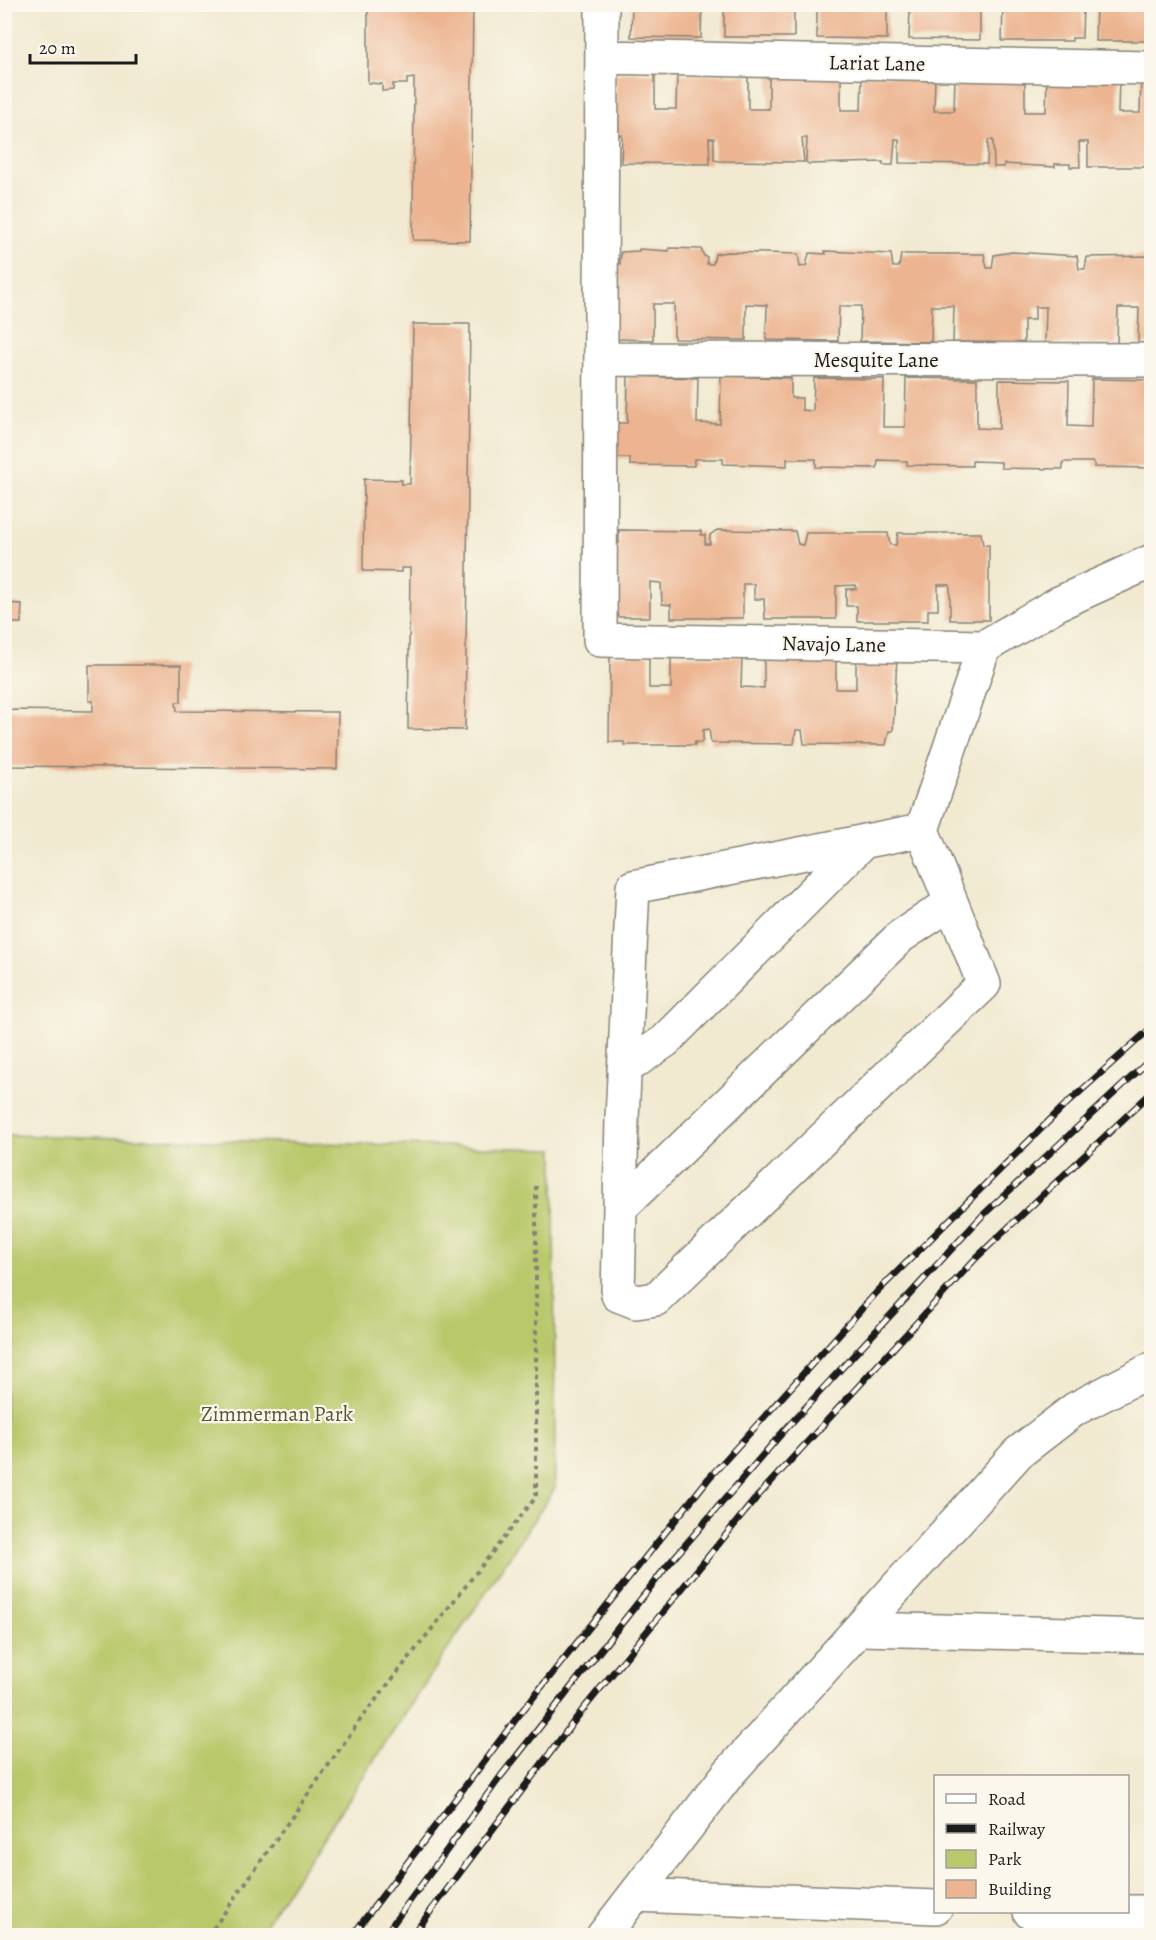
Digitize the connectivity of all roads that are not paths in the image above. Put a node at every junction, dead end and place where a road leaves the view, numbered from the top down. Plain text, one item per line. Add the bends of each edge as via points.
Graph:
1 (602, 4) edge
2 (602, 57) junction
3 (1152, 68) edge
4 (601, 360) junction
5 (1152, 360) edge
6 (1152, 561) edge
7 (984, 646) junction
8 (922, 830) junction
9 (864, 841) junction
10 (951, 903) junction
11 (624, 1069) junction
12 (620, 1208) junction
13 (1152, 1369) edge
14 (860, 1629) junction
15 (1152, 1636) edge
16 (635, 1895) junction
17 (934, 1907) edge
18 (1129, 1912) edge
19 (1152, 1912) edge
20 (603, 1935) edge

1 - 2 street
2 - 3 street, Lariat Lane
2 - 4 street
4 - 5 street, Mesquite Lane
4 - 7 street, Navajo Lane via 600,640
6 - 7 street via 1057,604
7 - 8 street
8 - 9 street
8 - 10 street
9 - 11 street via 665,1041
9 - 11 street via 633,887
10 - 12 street via 901,936
10 - 12 street via 984,984 656,1299 636,1302 618,1295
11 - 12 street
13 - 14 street via 1075,1409 1018,1453
14 - 15 street
14 - 16 street via 729,1773
16 - 17 street
16 - 20 street
18 - 19 street

